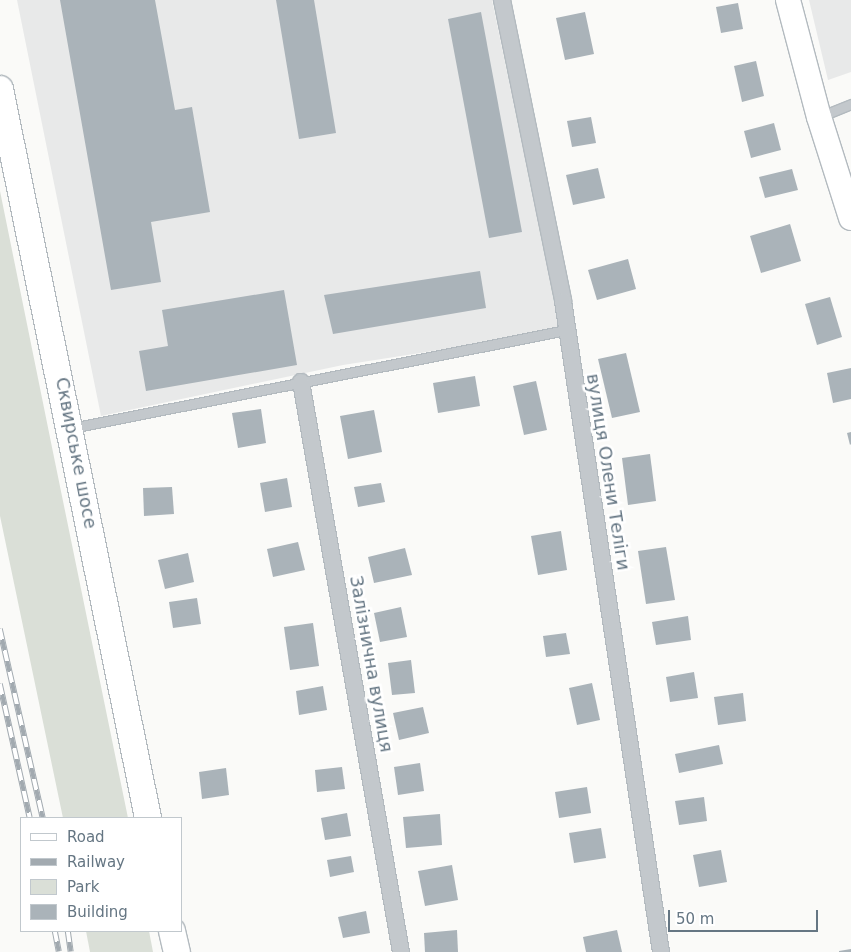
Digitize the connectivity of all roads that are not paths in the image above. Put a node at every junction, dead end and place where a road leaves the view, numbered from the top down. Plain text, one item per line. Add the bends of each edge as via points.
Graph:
1 (502, 0) edge
2 (788, 0) edge
3 (0, 89) edge
4 (851, 104) edge
5 (819, 117) junction
6 (851, 218) edge
7 (566, 330) junction
8 (301, 382) junction
9 (71, 428) junction
10 (148, 817) edge
11 (172, 932) edge
12 (177, 952) edge
13 (401, 952) edge
14 (661, 952) edge

1 - 7 street, вулиця Олени Теліги via 561,291
2 - 5 street
3 - 9 main road, Сквирське шосе
4 - 5 lane
5 - 6 street
7 - 8 lane
7 - 14 street, вулиця Олени Теліги
8 - 9 lane
8 - 13 street, Залізнична вулиця
9 - 10 main road, Сквирське шосе
11 - 12 main road

